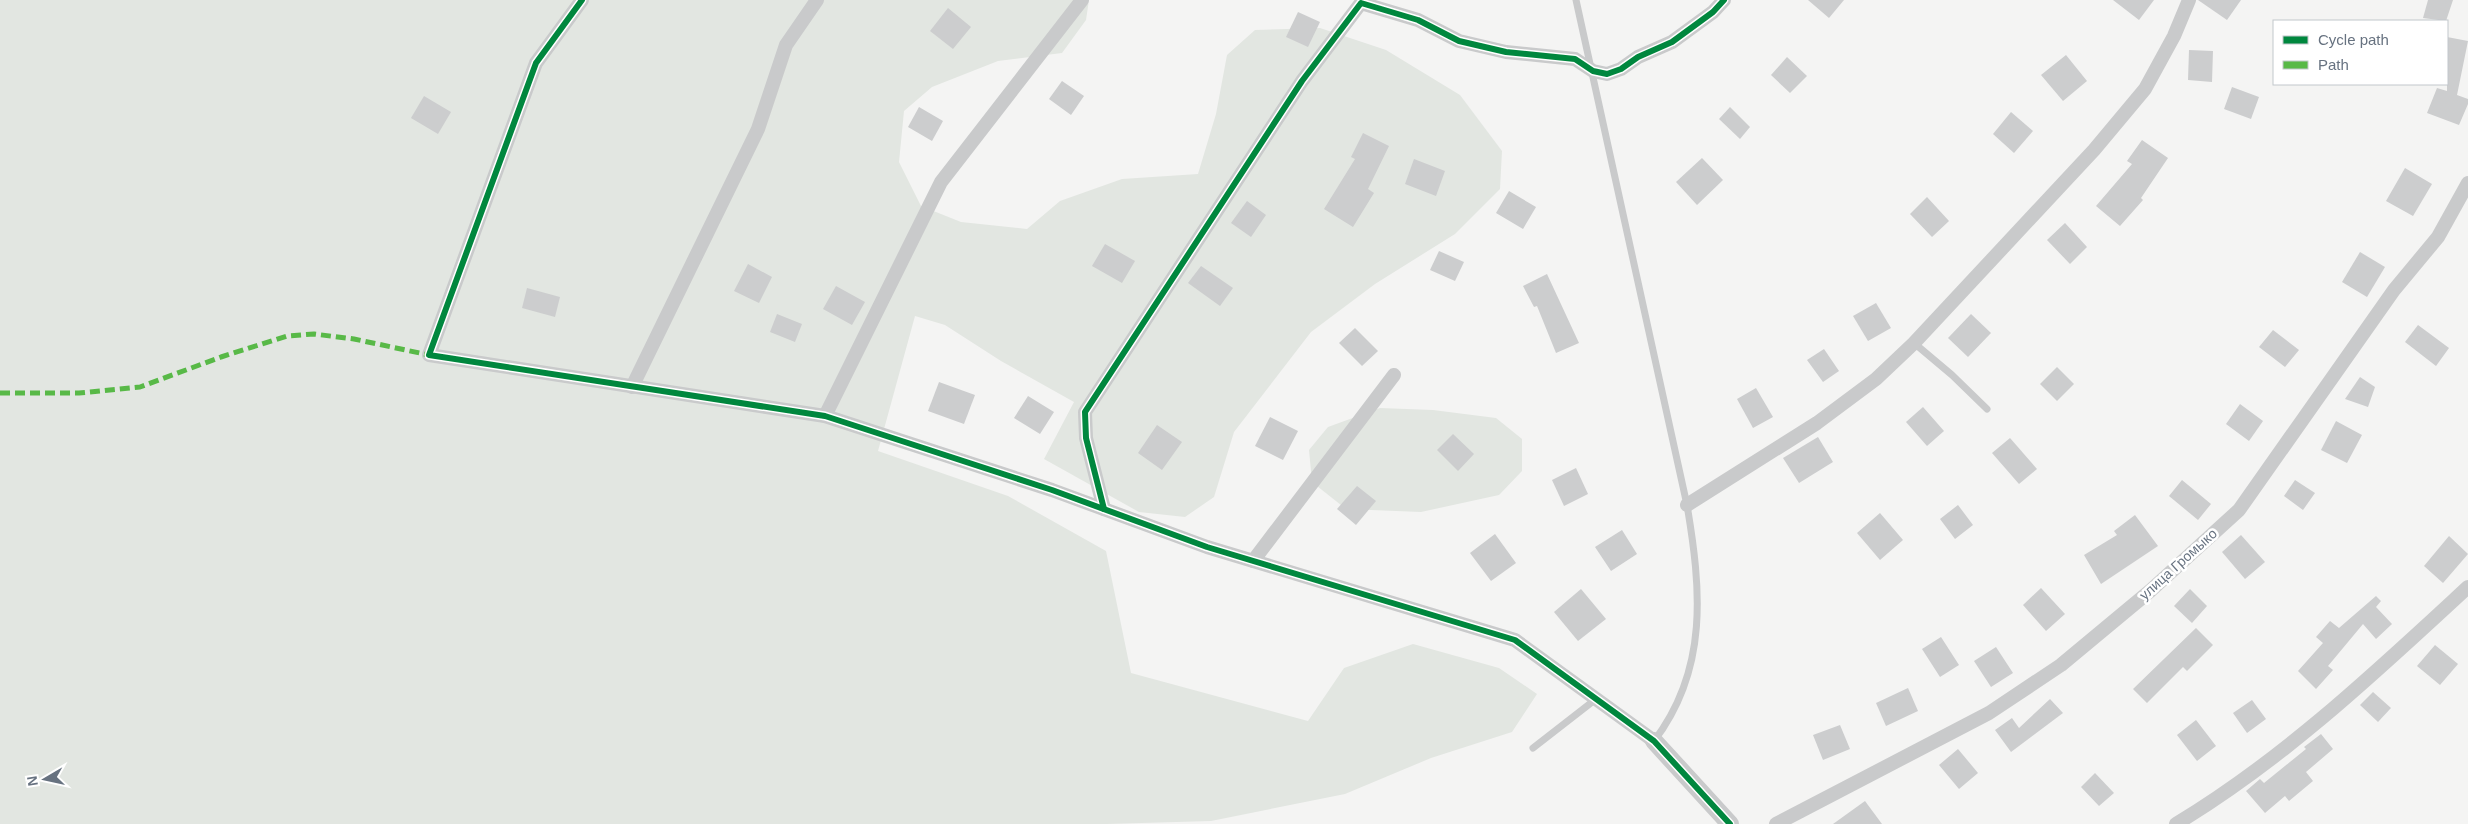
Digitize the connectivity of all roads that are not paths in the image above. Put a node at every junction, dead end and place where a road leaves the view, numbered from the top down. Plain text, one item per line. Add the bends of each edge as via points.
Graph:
1 (582, 0) edge
2 (817, 0) edge
3 (1082, 0) edge
4 (1576, 0) edge
5 (1724, 0) edge
6 (2189, 0) edge
7 (1358, 1) edge
8 (1593, 71) junction
9 (2468, 183) edge
10 (1914, 343) junction
11 (1394, 374) dead end
12 (632, 387) junction
13 (1987, 409) dead end
14 (825, 416) junction
15 (1687, 505) junction
16 (1104, 509) junction
17 (1253, 562) junction
18 (2468, 586) edge
19 (1596, 699) junction
20 (1654, 741) junction
21 (1533, 748) dead end
22 (1730, 824) edge
23 (1776, 824) edge
24 (2176, 824) edge

1 - 12 street via 536,63 429,355
2 - 12 street via 786,45 758,129
3 - 14 street via 941,182
4 - 8 lane
5 - 8 street via 1672,42 1638,57 1621,69 1607,74
6 - 10 street via 2174,36 2145,89 2094,150
7 - 8 street via 1418,20 1459,41 1506,52 1575,59
7 - 16 street via 1085,412 1086,438
8 - 15 lane
9 - 23 street, улица Громыко via 2438,237 2394,290 2239,510 2150,591 2061,665 1989,713
10 - 13 lane
10 - 15 street via 1876,379 1817,423
11 - 17 street
12 - 14 street
14 - 16 street
15 - 20 lane via 1696,569 1698,616 1690,666 1680,700 1671,719
16 - 17 street
17 - 19 street via 1515,640
18 - 24 street via 2381,667 2284,750
19 - 20 street
19 - 21 lane
20 - 22 street

